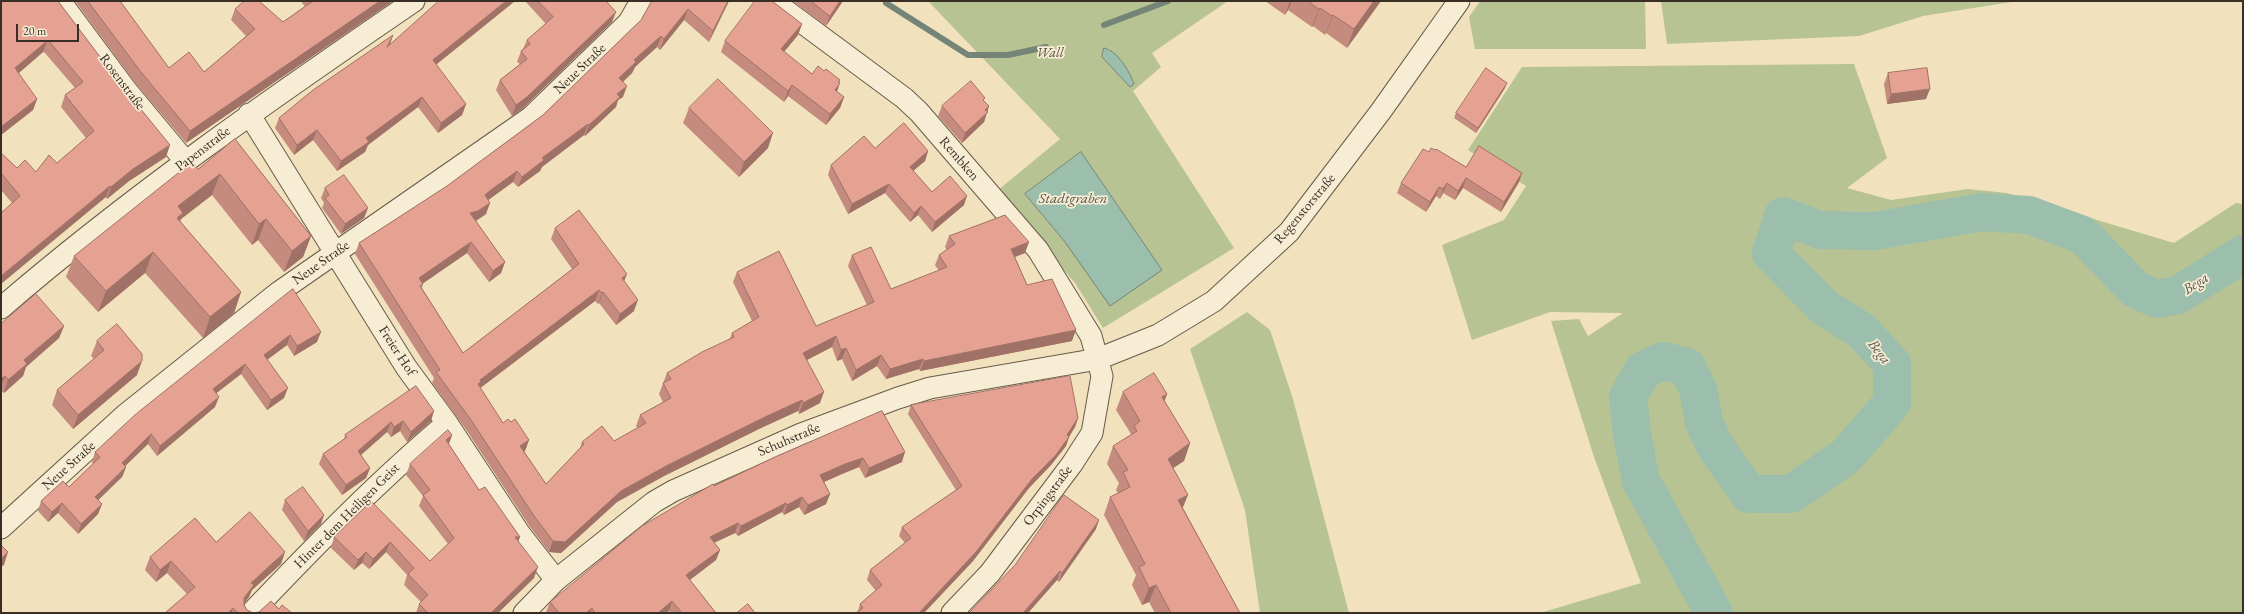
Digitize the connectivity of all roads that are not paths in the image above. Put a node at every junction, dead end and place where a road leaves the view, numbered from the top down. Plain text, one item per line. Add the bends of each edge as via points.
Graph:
1 (60, 1) edge
2 (414, 1) edge
3 (640, 1) edge
4 (773, 1) edge
5 (1459, 1) edge
6 (249, 114) junction
7 (186, 162) junction
8 (335, 252) junction
9 (1, 308) edge
10 (1098, 359) junction
11 (447, 422) junction
12 (1, 528) edge
13 (556, 580) junction
14 (532, 610) edge
15 (251, 613) edge
16 (952, 613) edge

1 - 7 street, Rosenstraße via 126,91
2 - 6 street, Papenstraße
3 - 8 street, Neue Straße via 629,22 531,117
4 - 10 street, Rembken via 904,98 919,112 1038,250 1091,336
5 - 10 street, Regenstorstraße via 1386,105 1289,232 1214,301 1158,335
6 - 7 street, Papenstraße
6 - 8 street, Freier Hof
7 - 9 street, Papenstraße via 115,213
8 - 11 street, Freier Hof via 406,367
8 - 12 street, Neue Straße via 279,292 125,415
10 - 13 street, Schuhstraße via 930,388 801,434 673,491 654,502
10 - 16 street, Orpingstraße via 1102,376 1092,433 1072,464 990,573
11 - 13 street, Freier Hof via 520,534
11 - 15 street, Hinter dem Heiligen Geist via 392,470
13 - 14 street, Schuhstraße

